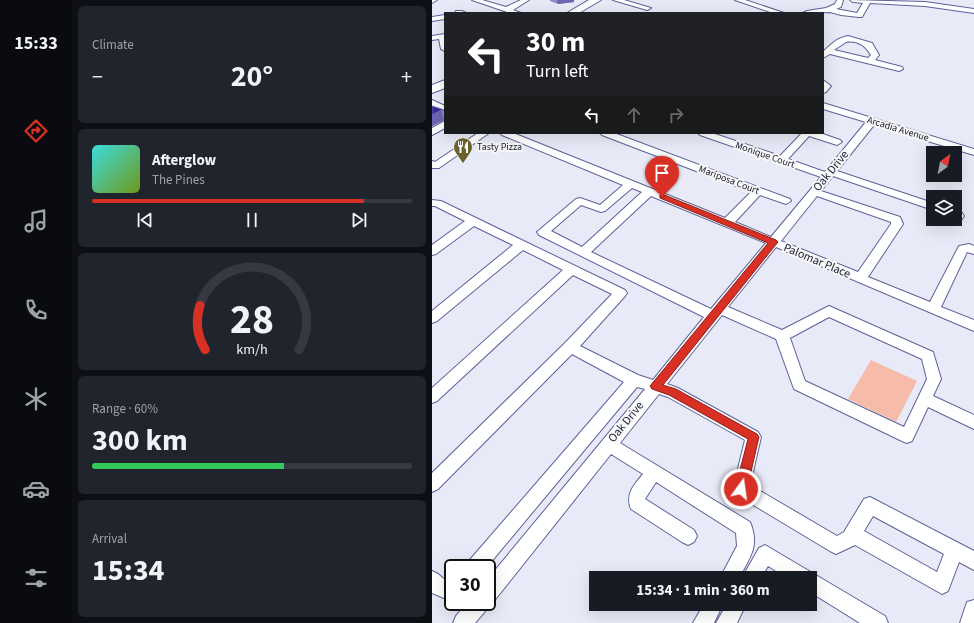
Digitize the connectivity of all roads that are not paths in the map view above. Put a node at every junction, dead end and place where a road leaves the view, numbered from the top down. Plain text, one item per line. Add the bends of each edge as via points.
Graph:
1 (475, 0) edge
2 (526, 0) edge
3 (596, 0) edge
4 (616, 0) edge
5 (738, 0) edge
6 (840, 0) edge
7 (853, 0) edge
8 (968, 0) edge
9 (867, 4) junction
10 (647, 8) dead end
11 (830, 9) junction
12 (960, 9) junction
13 (507, 10) junction
14 (974, 11) edge
15 (514, 12) edge
16 (576, 12) edge
17 (777, 12) edge
18 (813, 12) edge
19 (444, 17) edge
20 (432, 19) edge
21 (443, 36) edge
22 (432, 38) edge
23 (826, 53) edge
24 (870, 61) junction
25 (899, 69) dead end
26 (444, 84) edge
27 (432, 90) edge
28 (824, 106) edge
29 (872, 121) junction
30 (444, 125) edge
31 (432, 132) edge
32 (483, 134) edge
33 (507, 134) edge
34 (608, 134) edge
35 (705, 134) edge
36 (806, 134) edge
37 (813, 134) edge
38 (837, 142) dead end
39 (974, 152) edge
40 (782, 160) junction
41 (432, 164) edge
42 (830, 174) junction
43 (631, 184) junction
44 (758, 191) junction
45 (649, 192) junction
46 (815, 192) junction
47 (786, 201) dead end
48 (432, 203) edge
49 (926, 205) edge
50 (473, 221) junction
51 (727, 223) junction
52 (774, 242) junction
53 (522, 244) junction
54 (974, 250) edge
55 (432, 251) edge
56 (582, 253) junction
57 (572, 269) junction
58 (860, 279) junction
59 (933, 309) junction
60 (716, 312) junction
61 (432, 318) edge
62 (974, 326) edge
63 (782, 336) junction
64 (570, 347) junction
65 (634, 380) junction
66 (655, 386) junction
67 (432, 397) edge
68 (925, 400) junction
69 (974, 422) edge
70 (608, 444) junction
71 (654, 472) junction
72 (432, 484) edge
73 (853, 534) junction
74 (688, 536) dead end
75 (954, 551) junction
76 (482, 559) edge
77 (974, 561) edge
78 (733, 571) edge
79 (755, 571) edge
80 (793, 571) edge
81 (432, 580) edge
82 (496, 583) edge
83 (817, 586) edge
84 (444, 589) edge
85 (974, 609) edge
86 (473, 611) edge
87 (710, 611) edge
88 (733, 611) edge
89 (463, 623) edge
90 (703, 623) edge
91 (726, 623) edge
92 (878, 623) edge
93 (970, 623) edge

1 - 13 street
2 - 13 street
3 - 16 main road
4 - 10 street
5 - 17 street
6 - 11 street via 838,5
7 - 9 street
8 - 12 street
9 - 11 street via 859,15
9 - 12 street via 925,4
11 - 18 street
12 - 14 street
13 - 15 street
19 - 20 street
21 - 22 street
23 - 24 street
23 - 24 street via 842,39 847,38 869,44 876,55
24 - 25 street
26 - 27 main road
28 - 29 street, Arcadia Avenue
29 - 39 street, Arcadia Avenue
29 - 42 street, Oak Drive
30 - 31 street
32 - 41 street via 435,166
33 - 43 street, Palomar Place
34 - 44 street, Mariposa Court
35 - 40 street, Monique Court
36 - 40 street
37 - 38 street
40 - 42 street, Monique Court
42 - 46 street, Oak Drive
42 - 49 street, Monique Court
43 - 45 street, Palomar Place
43 - 56 street via 600,210 580,201 543,232
44 - 47 street, Mariposa Court
44 - 51 street
45 - 51 street, Palomar Place
45 - 56 street
46 - 52 street, Oak Drive
46 - 58 street via 896,220 896,224
48 - 50 street via 437,203
50 - 53 street
50 - 55 street
51 - 52 street, Palomar Place
52 - 58 street, Palomar Place
52 - 60 street, Oak Drive
53 - 57 street
53 - 61 street
54 - 59 street via 963,249
56 - 60 street via 696,307
57 - 64 street via 621,293
57 - 67 street
58 - 59 street, Palomar Place
59 - 62 street, Palomar Place
60 - 63 street
60 - 66 street, Oak Drive
63 - 68 street via 829,311 928,356 934,379
63 - 68 street via 799,385 907,436
64 - 65 street
64 - 72 street
65 - 66 street
65 - 76 street
66 - 70 street, Oak Drive
66 - 73 street via 673,392 754,437 741,489 836,545
68 - 69 street
70 - 71 street
70 - 82 street, Oak Drive
71 - 74 street via 637,495 637,503
71 - 78 street via 744,528 746,547
73 - 75 street via 870,505
73 - 75 street via 942,585
75 - 77 street
79 - 80 street via 765,554
81 - 84 street via 439,588
83 - 92 street
85 - 93 street
86 - 89 street
87 - 90 street
88 - 91 street

